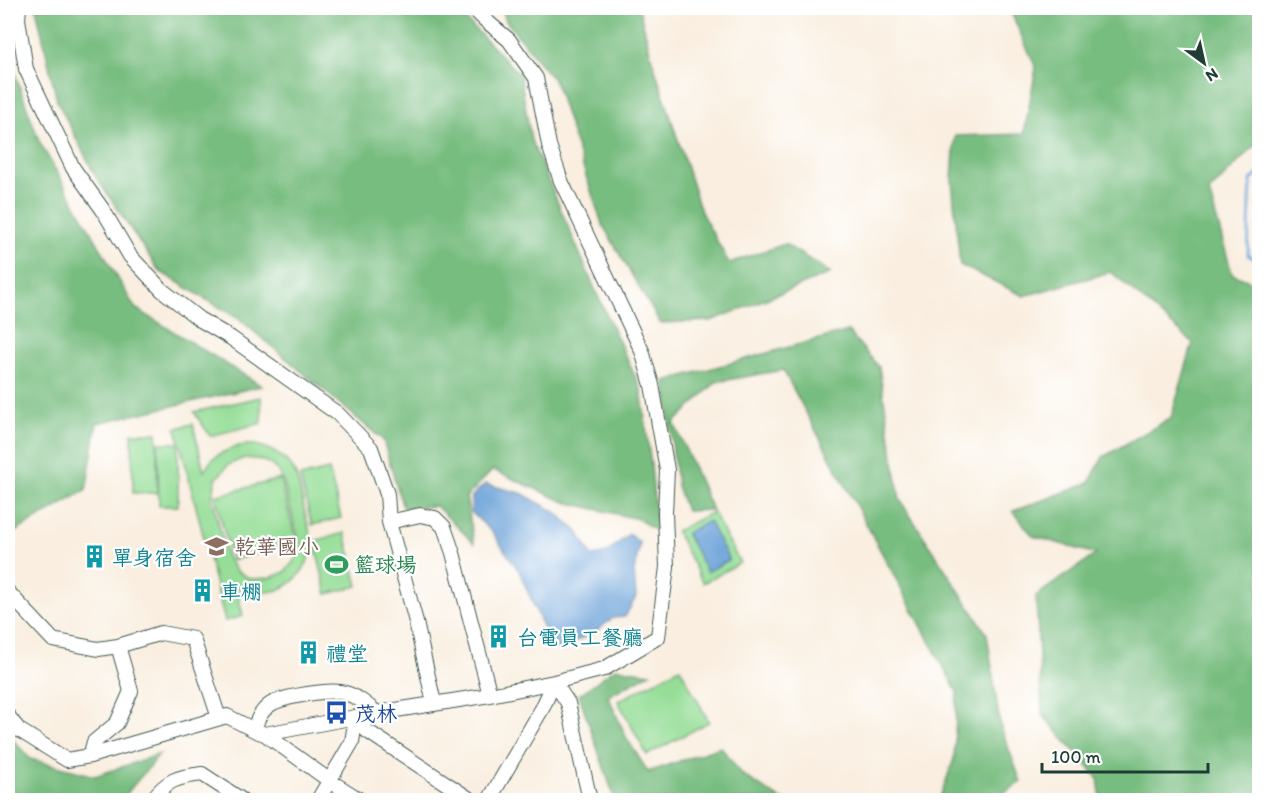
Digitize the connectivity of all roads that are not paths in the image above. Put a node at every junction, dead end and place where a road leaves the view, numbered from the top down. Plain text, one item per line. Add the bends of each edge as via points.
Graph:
1 (19, 8) edge
2 (473, 8) edge
3 (389, 522) junction
4 (8, 592) edge
5 (117, 646) junction
6 (554, 682) junction
7 (489, 695) junction
8 (434, 703) junction
9 (377, 713) junction
10 (8, 716) edge
11 (356, 717) junction
12 (219, 718) junction
13 (260, 733) junction
14 (90, 756) junction
15 (330, 781) junction
16 (152, 801) edge
17 (242, 801) edge
18 (318, 801) edge
19 (360, 801) edge
20 (471, 801) edge
21 (489, 801) edge
22 (590, 801) edge

1 - 3 street via 26,69 73,168 130,256 162,290 199,319 338,414 371,448 387,494
2 - 6 street via 509,40 536,78 549,146 561,181 642,351 667,470 667,567 658,636 604,669
3 - 7 street via 420,515 435,518 444,527
3 - 8 street
4 - 5 street via 53,640 98,649
5 - 12 street via 161,633 193,639
5 - 14 street via 131,691 117,723 94,742
6 - 7 street
6 - 21 street
6 - 22 street via 568,703
7 - 8 street
8 - 9 street
9 - 11 street
9 - 13 street via 358,698 341,692 309,694 273,702 255,726
10 - 14 street via 19,730 67,760
11 - 13 street
11 - 15 street via 352,741
11 - 20 street via 367,730
12 - 13 street via 227,716
12 - 14 street
13 - 15 street
15 - 18 street
15 - 19 street
16 - 17 street via 161,789 180,777 202,774

